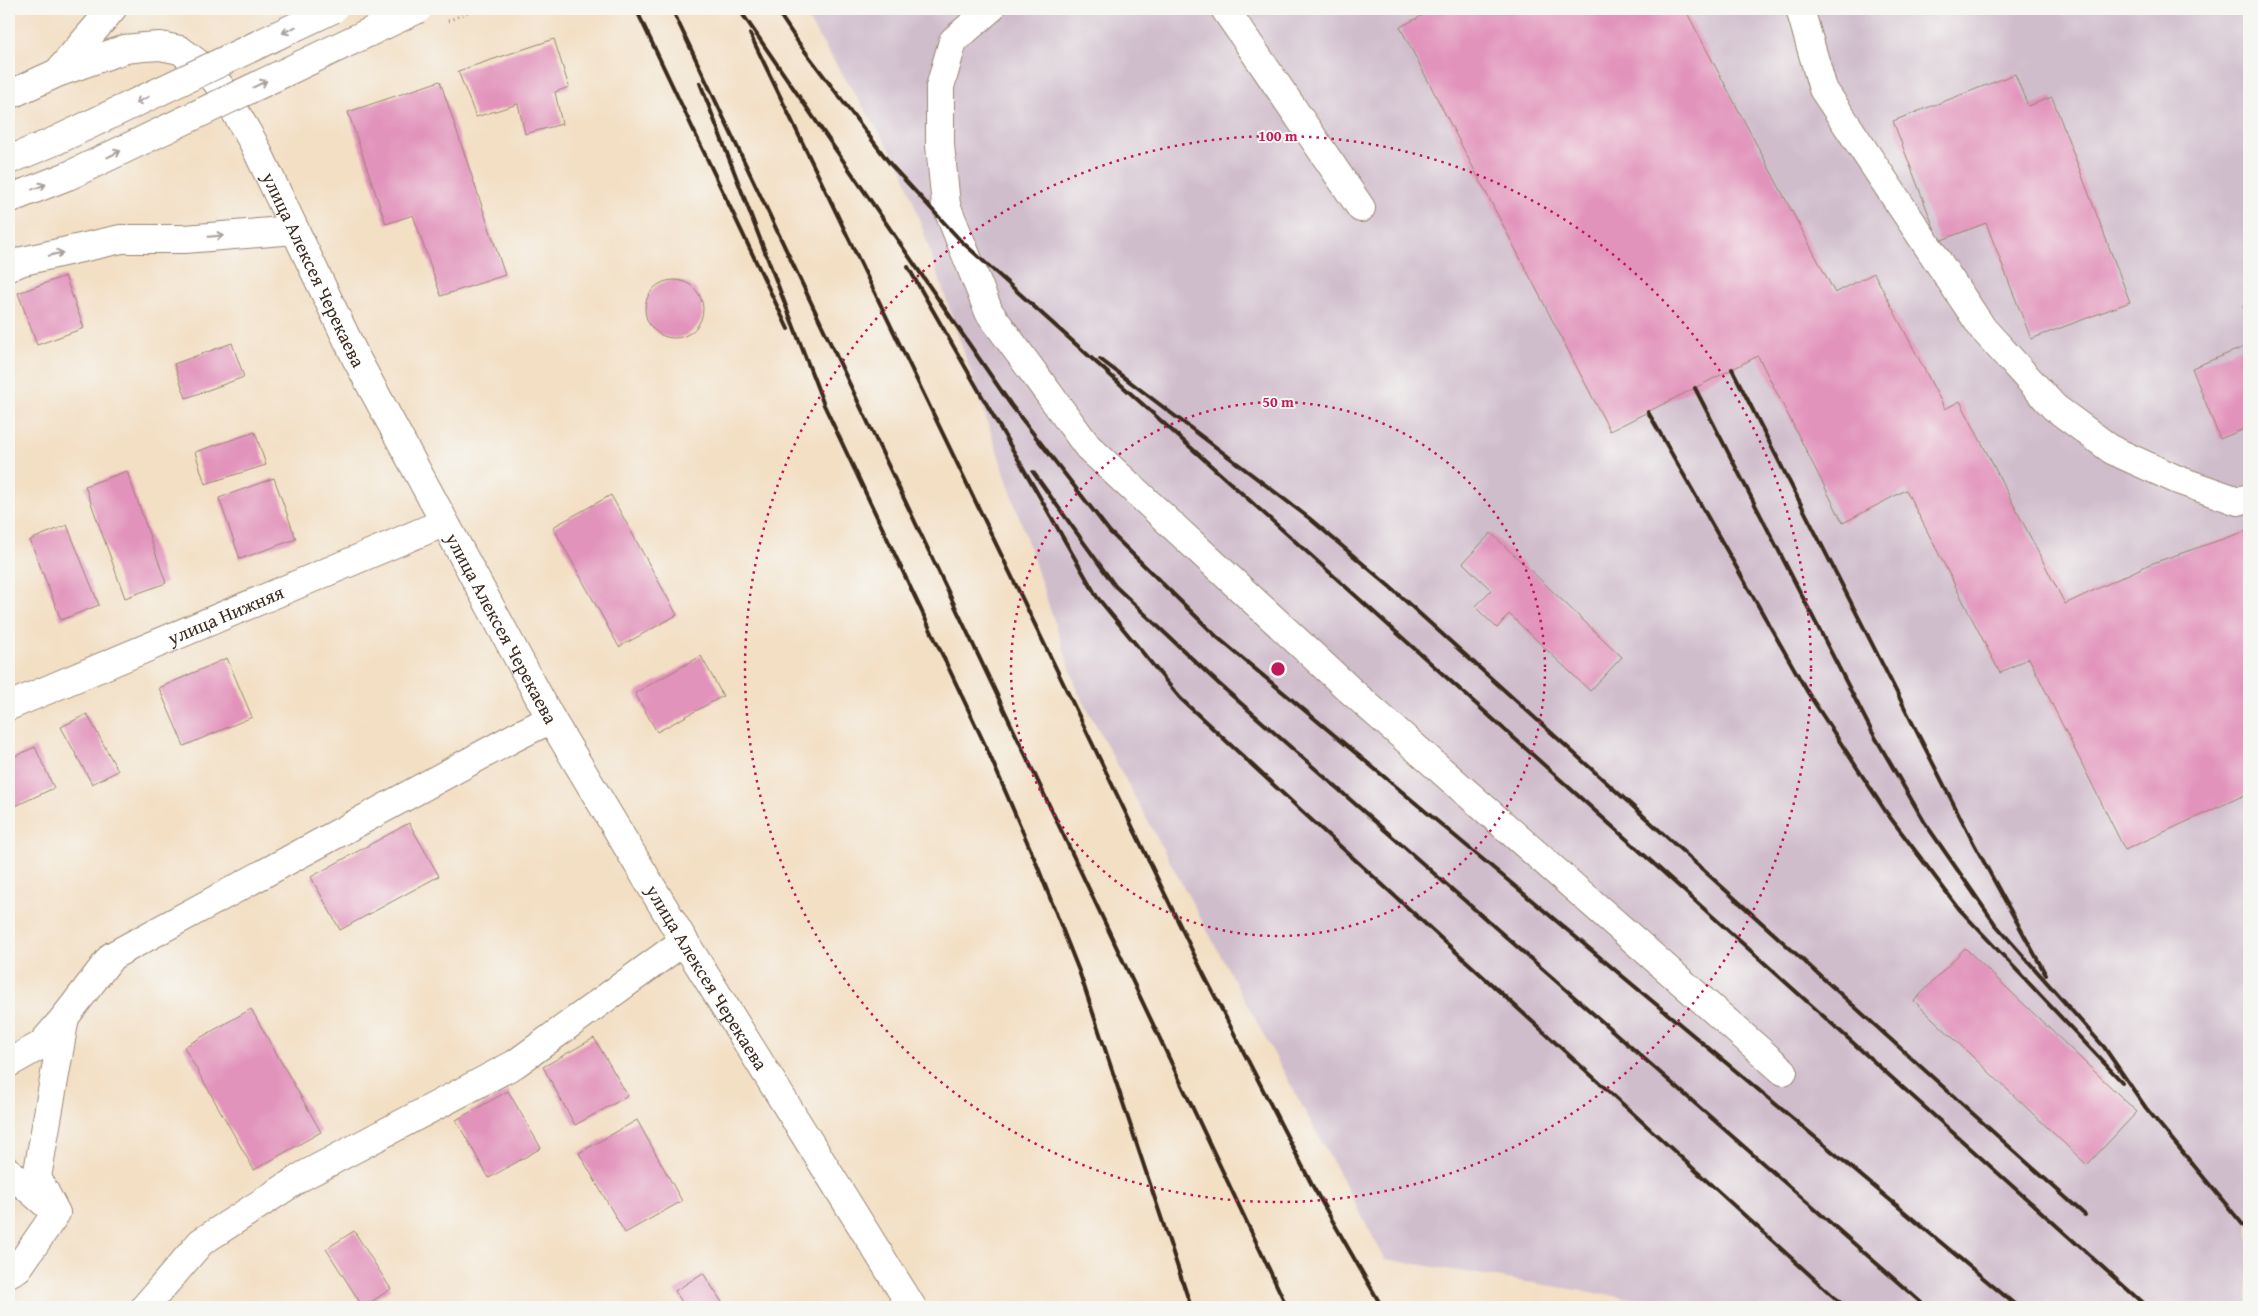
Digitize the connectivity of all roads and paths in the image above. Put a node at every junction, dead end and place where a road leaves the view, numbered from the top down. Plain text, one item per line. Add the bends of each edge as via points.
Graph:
1 (112, 9) edge
2 (333, 9) edge
3 (418, 9) edge
4 (990, 9) edge
5 (1225, 9) edge
6 (1800, 9) edge
7 (57, 73) junction
8 (9, 95) edge
9 (9, 160) edge
10 (9, 199) edge
11 (1361, 208) dead end
12 (295, 230) junction
13 (9, 267) edge
14 (2249, 498) edge
15 (443, 523) junction
16 (9, 706) edge
17 (551, 719) junction
18 (684, 941) junction
19 (65, 1017) junction
20 (9, 1063) edge
21 (1784, 1071) dead end
22 (9, 1172) edge
23 (56, 1213) junction
24 (9, 1273) edge
25 (145, 1307) edge
26 (912, 1307) edge

1 - 7 street
2 -> 9 street, bridge
10 -> 3 street, bridge via 70,175
4 - 21 street via 953,41 940,88 940,145 946,205 989,312 1088,447 1351,691
5 - 11 street
6 - 14 street via 1823,89 1983,329 2047,400 2112,450 2178,480 2238,501
7 - 8 street, улица Алексея Черекаева
7 - 12 street, улица Алексея Черекаева via 125,49 144,46 180,50 193,58 222,89 261,156
13 -> 12 street via 121,239 185,239
12 - 15 street, улица Алексея Черекаева via 356,358
15 - 16 street, улица Нижняя
15 - 17 street, улица Алексея Черекаева
17 - 18 street, улица Алексея Черекаева
17 - 19 street via 112,956
18 - 25 street via 515,1064 303,1176 201,1242
18 - 26 street, улица Алексея Черекаева
19 - 20 street via 41,1045
19 - 23 street via 37,1177
22 - 23 street
23 - 24 street via 18,1268

